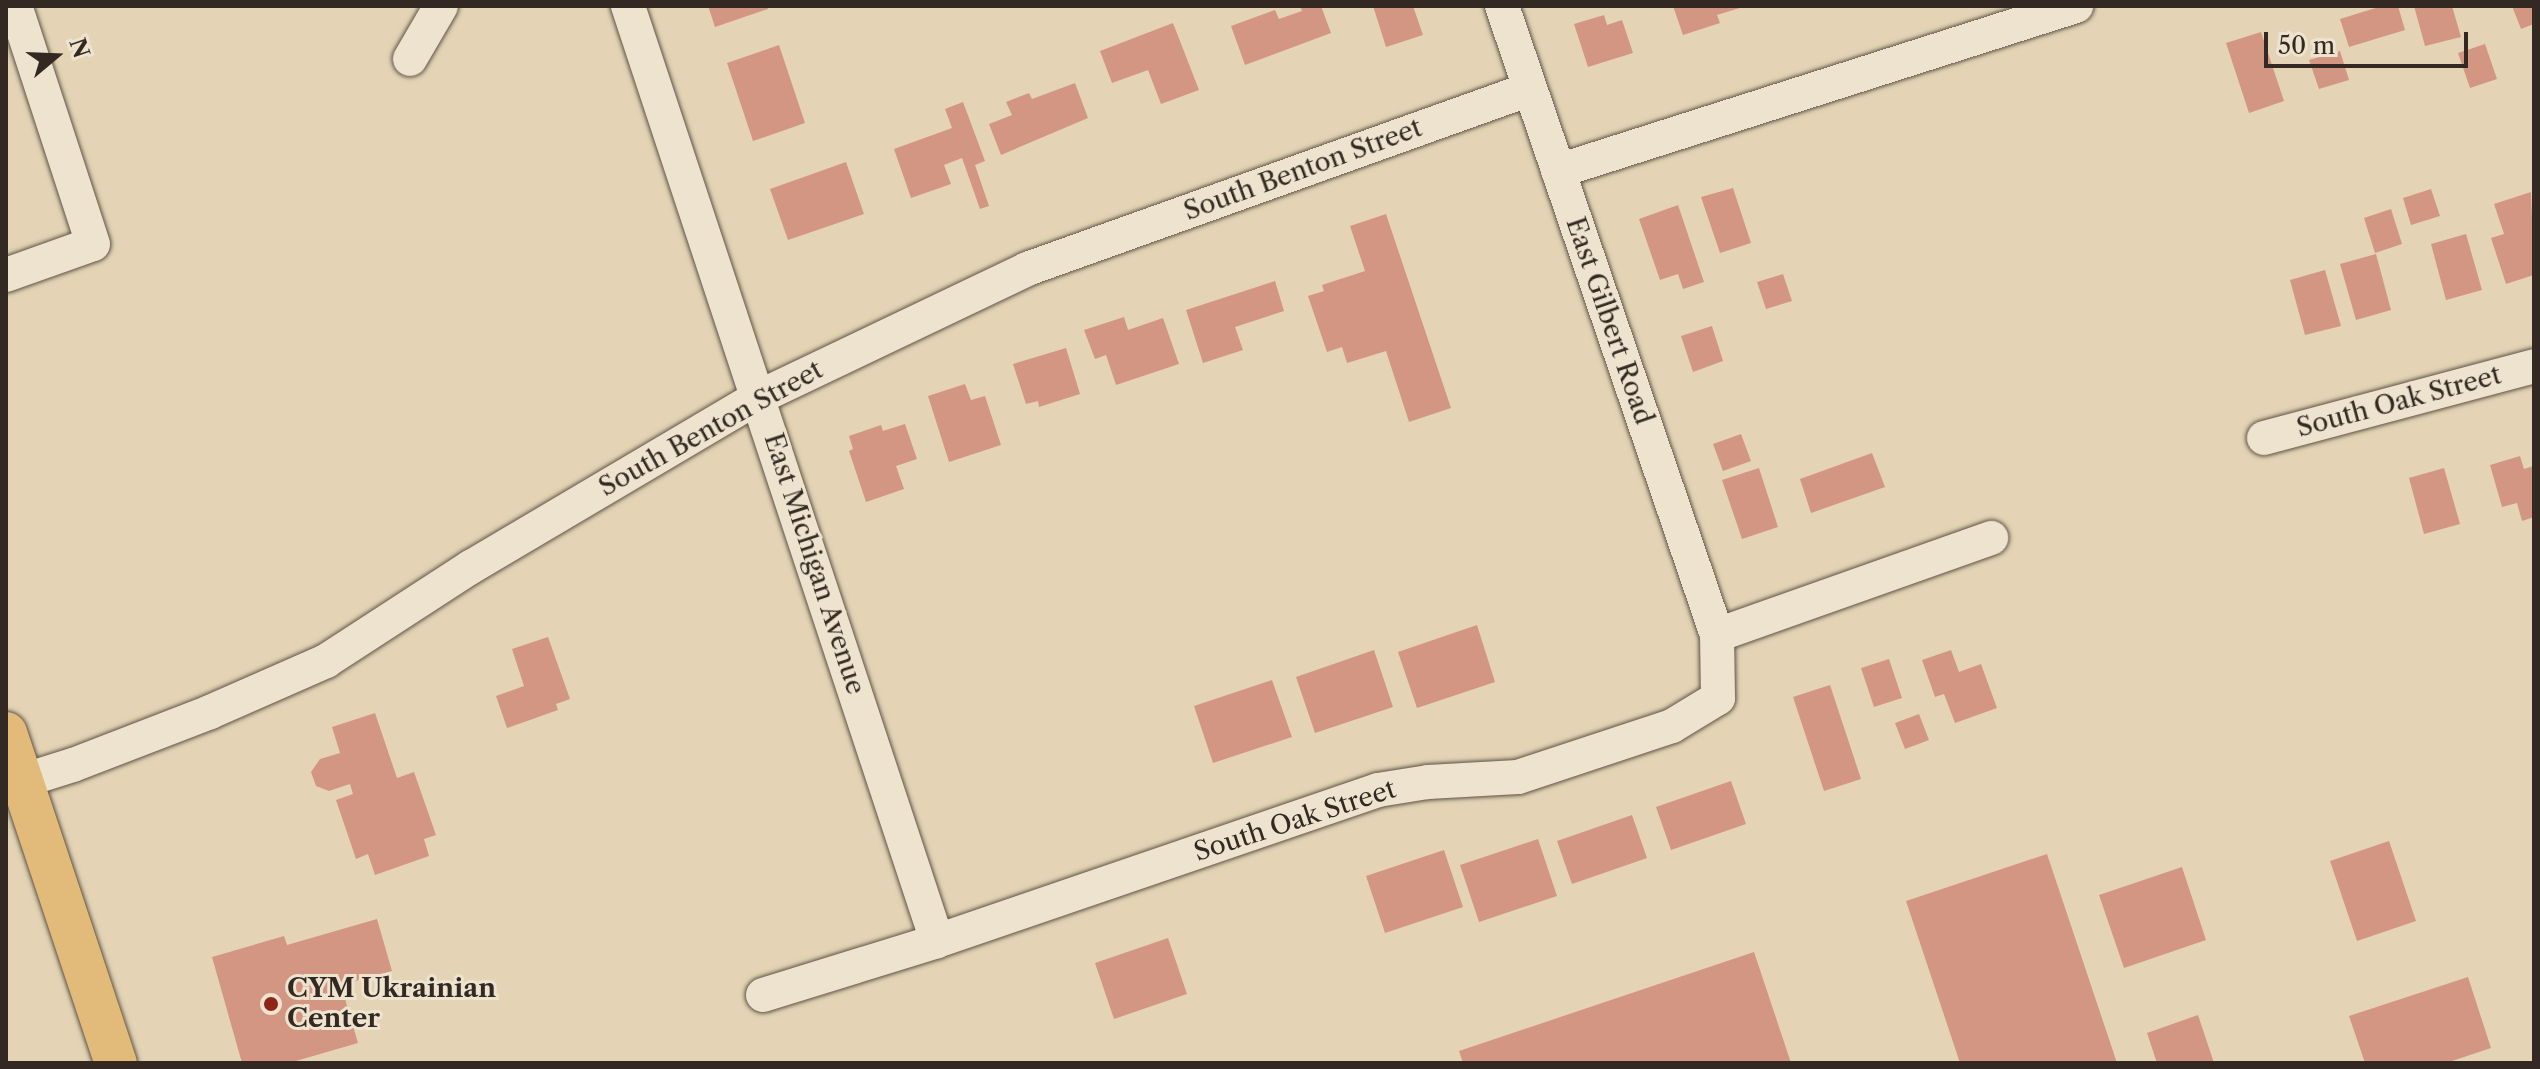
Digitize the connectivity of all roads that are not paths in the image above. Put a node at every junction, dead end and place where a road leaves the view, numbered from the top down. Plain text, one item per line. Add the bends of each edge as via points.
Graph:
1 (15, 6) edge
2 (441, 6) edge
3 (628, 6) edge
4 (1502, 6) edge
5 (2076, 6) edge
6 (410, 59) dead end
7 (1530, 89) junction
8 (1558, 171) junction
9 (6, 275) edge
10 (2534, 366) edge
11 (759, 397) junction
12 (2264, 438) dead end
13 (1991, 538) dead end
14 (1717, 635) junction
15 (6, 733) edge
16 (14, 783) edge
17 (937, 941) junction
18 (763, 995) dead end
19 (116, 1063) edge

1 - 9 street via 93,244
2 - 6 street
3 - 11 street, East Michigan Avenue
4 - 7 street, East Gilbert Road
5 - 8 street
7 - 8 street, East Gilbert Road
7 - 11 street, South Benton Street via 1027,269
8 - 14 street, East Gilbert Road
10 - 12 street, South Oak Street
11 - 16 street, South Benton Street via 471,567 326,661 210,712
11 - 17 street, East Michigan Avenue
13 - 14 street
14 - 17 street, South Oak Street via 1718,698 1672,726 1518,777 1378,790
15 - 16 main road
16 - 19 main road
17 - 18 street, South Oak Street

